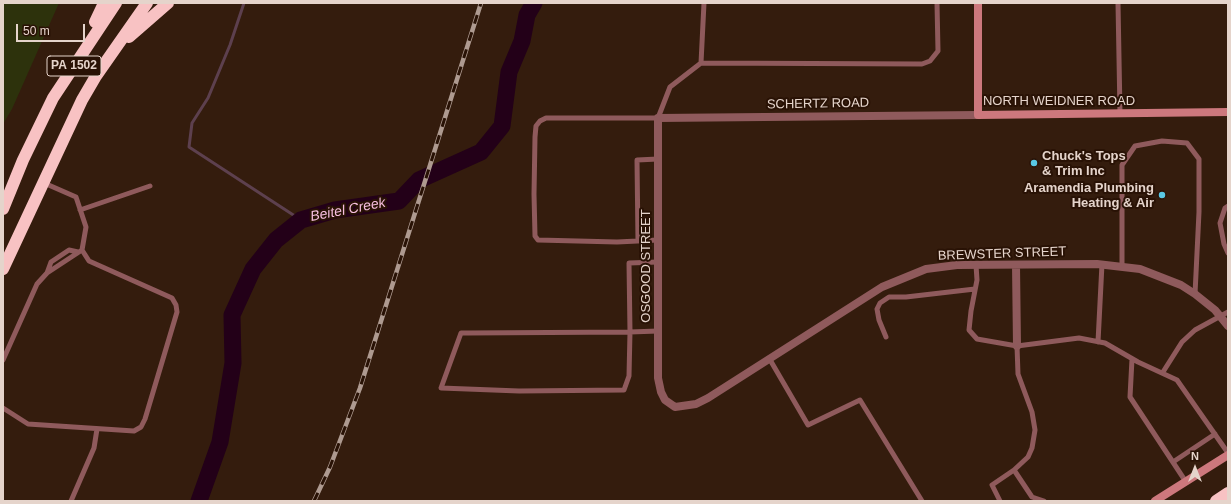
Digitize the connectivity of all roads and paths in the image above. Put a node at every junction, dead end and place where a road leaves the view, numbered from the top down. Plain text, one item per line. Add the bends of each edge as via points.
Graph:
1 (104, 3) edge
2 (116, 3) edge
3 (147, 3) edge
4 (168, 3) edge
5 (704, 3) edge
6 (937, 3) edge
7 (978, 3) edge
8 (1118, 3) edge
9 (86, 47) junction
10 (112, 53) junction
11 (701, 63) junction
12 (1228, 112) edge
13 (1120, 113) junction
14 (978, 115) junction
15 (658, 118) junction
16 (658, 159) junction
17 (44, 182) junction
18 (150, 186) dead end
19 (1228, 206) edge
20 (3, 209) edge
21 (80, 210) junction
22 (658, 240) junction
23 (638, 241) junction
24 (80, 251) junction
25 (1228, 253) edge
26 (658, 262) junction
27 (1102, 264) junction
28 (976, 265) junction
29 (1016, 265) junction
30 (1122, 266) junction
31 (3, 269) edge
32 (882, 287) junction
33 (975, 288) junction
34 (1195, 294) junction
35 (889, 297) junction
36 (1228, 312) edge
37 (1220, 316) junction
38 (1228, 326) edge
39 (658, 331) junction
40 (630, 332) junction
41 (886, 337) dead end
42 (1098, 342) junction
43 (1017, 346) junction
44 (769, 358) junction
45 (1132, 359) junction
46 (3, 360) edge
47 (1163, 372) junction
48 (675, 407) joint
49 (3, 408) edge
50 (97, 429) junction
51 (1215, 434) junction
52 (1228, 454) edge
53 (1173, 462) junction
54 (1014, 470) junction
55 (1186, 482) junction
56 (1228, 493) edge
57 (71, 501) edge
58 (922, 501) edge
59 (1000, 501) edge
60 (1044, 501) edge
61 (1155, 501) edge
62 (1216, 501) edge

1 - 9 highway
2 - 9 highway, PA 1502
3 - 10 highway, PA 1502
4 - 10 highway
5 - 11 lane
6 - 11 lane via 938,51 930,61 922,64
7 - 14 street, NORTH WEIDNER ROAD
8 - 13 lane
9 - 20 highway, PA 1502 via 53,98
10 - 17 highway, PA 1502 via 82,100
11 - 15 lane via 670,87
12 - 13 street, NORTH WEIDNER ROAD
13 - 14 street, NORTH WEIDNER ROAD
14 - 15 street, SCHERTZ ROAD
15 - 16 street, OSGOOD STREET
15 - 23 lane via 546,118 536,126 534,137 535,236 538,240
16 - 22 street, OSGOOD STREET
16 - 23 lane via 637,160
17 - 21 lane via 76,197
17 - 31 highway, PA 1502
18 - 21 lane
19 - 25 lane via 1220,223
21 - 24 lane via 86,227
22 - 23 lane
22 - 26 street, OSGOOD STREET
24 - 46 lane via 47,273 37,284
24 - 50 lane via 89,262 172,298 176,305 174,320 141,427 134,431
26 - 39 street, OSGOOD STREET
26 - 40 lane via 629,263
27 - 29 street, BREWSTER STREET
27 - 30 street, BREWSTER STREET
27 - 42 lane
28 - 29 street, BREWSTER STREET
28 - 32 street, BREWSTER STREET via 926,269
28 - 33 lane
29 - 43 street
30 - 34 street, BREWSTER STREET via 1159,275
30 - 34 lane via 1122,165 1135,146 1162,141 1187,143 1199,160
32 - 35 lane
32 - 44 street, BREWSTER STREET
33 - 35 lane
33 - 43 lane via 970,330 977,339
34 - 37 street, BREWSTER STREET
35 - 41 lane via 880,303 877,309
36 - 37 lane
37 - 38 street, BREWSTER STREET
37 - 47 lane via 1195,330 1182,342
39 - 40 lane
39 - 48 street, OSGOOD STREET via 658,378 661,392 665,400
40 - 40 lane via 461,333 441,388 519,391 624,390 629,376
42 - 43 lane via 1079,338
42 - 45 lane via 1105,343
43 - 54 lane via 1018,374 1032,412 1035,430 1028,457
44 - 48 street, BREWSTER STREET via 708,398 696,404
44 - 58 lane via 808,425 860,400
45 - 47 lane
45 - 53 lane via 1130,397
47 - 51 lane via 1177,380
49 - 50 lane via 28,424
50 - 57 lane via 94,448
51 - 52 lane
51 - 53 lane
52 - 55 street
53 - 55 lane
54 - 59 lane via 992,485
54 - 60 lane via 1032,497
55 - 61 street
56 - 62 highway

